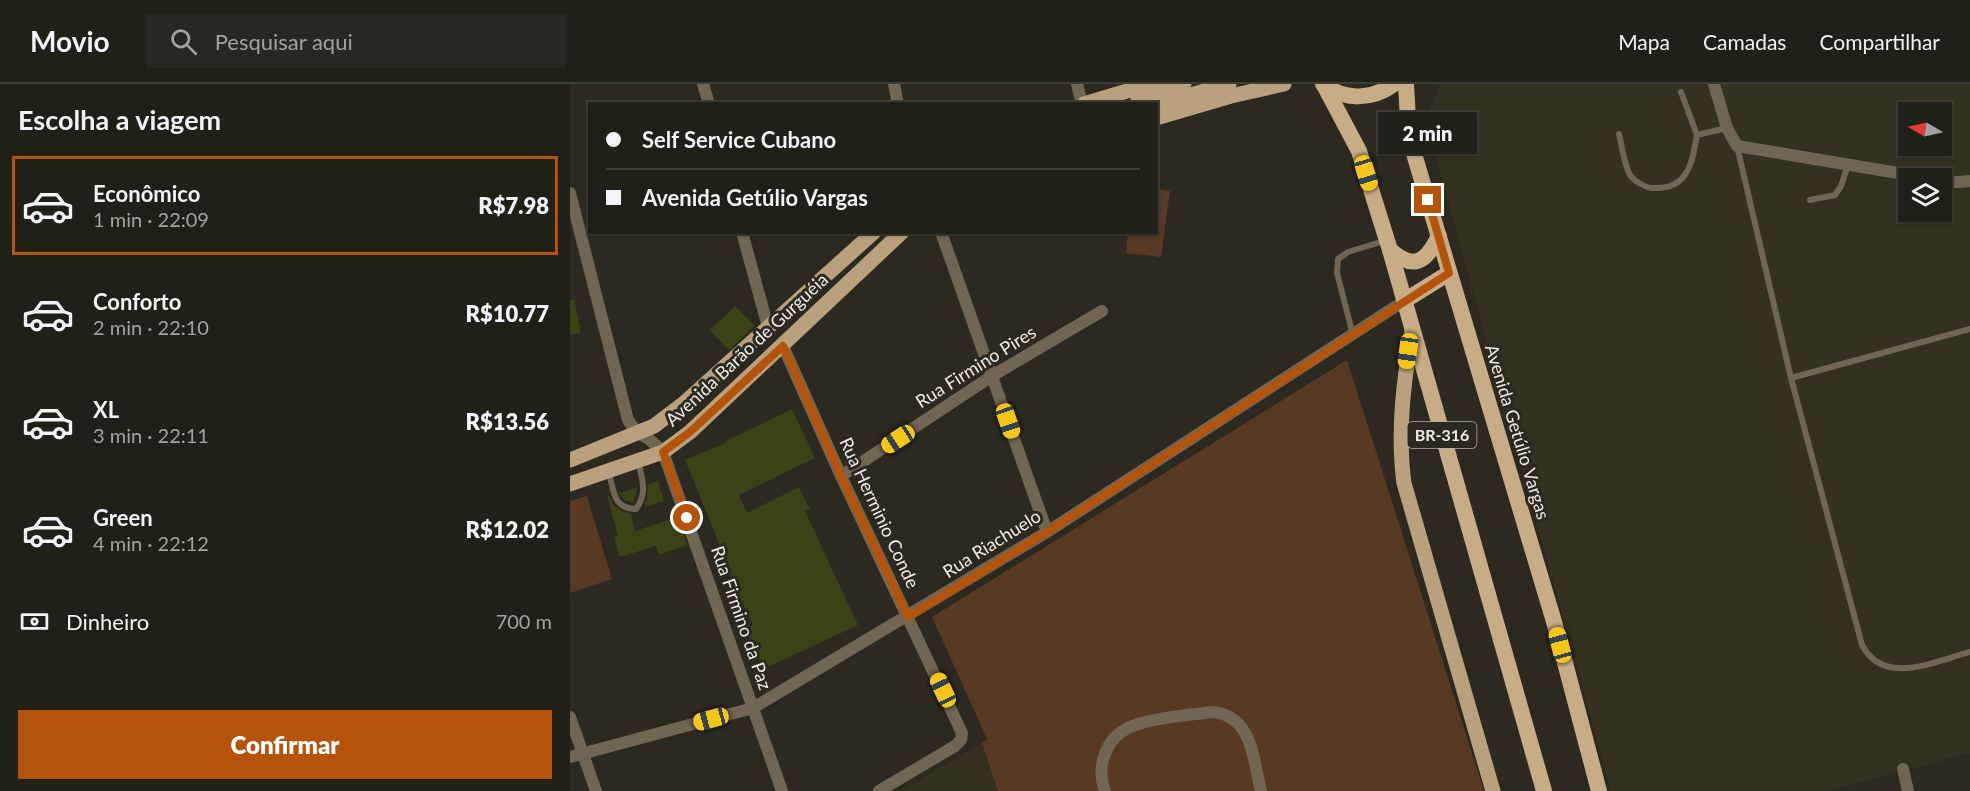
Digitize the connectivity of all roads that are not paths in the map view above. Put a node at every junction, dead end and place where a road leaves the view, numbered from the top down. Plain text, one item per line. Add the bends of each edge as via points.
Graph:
1 (704, 84) edge
2 (894, 84) edge
3 (1077, 84) edge
4 (1150, 84) edge
5 (1184, 84) edge
6 (1229, 84) edge
7 (1284, 84) edge
8 (1324, 84) edge
9 (1394, 84) edge
10 (1406, 84) edge
11 (1714, 84) edge
12 (1681, 92) dead end
13 (708, 102) edge
14 (898, 102) edge
15 (1082, 102) edge
16 (1090, 102) edge
17 (1125, 102) edge
18 (1158, 104) edge
19 (1158, 117) edge
20 (1727, 128) junction
21 (1618, 134) dead end
22 (1697, 135) junction
23 (1737, 146) junction
24 (1848, 165) junction
25 (1898, 173) edge
26 (1970, 181) edge
27 (1952, 182) edge
28 (570, 193) edge
29 (1810, 200) dead end
30 (584, 227) edge
31 (743, 234) edge
32 (872, 234) edge
33 (900, 234) edge
34 (942, 234) edge
35 (1439, 236) junction
36 (1388, 245) junction
37 (1449, 273) junction
38 (1404, 301) junction
39 (1102, 311) dead end
40 (768, 327) junction
41 (1412, 330) junction
42 (1970, 330) edge
43 (1353, 335) junction
44 (783, 346) junction
45 (992, 376) junction
46 (1791, 378) junction
47 (637, 433) junction
48 (663, 452) junction
49 (570, 460) edge
50 (638, 460) junction
51 (609, 472) junction
52 (841, 476) junction
53 (570, 484) edge
54 (1047, 532) junction
55 (908, 617) junction
56 (1970, 652) edge
57 (753, 708) junction
58 (570, 717) edge
59 (576, 755) edge
60 (1903, 769) dead end
61 (596, 791) edge
62 (782, 791) edge
63 (879, 791) edge
64 (1105, 791) edge
65 (1261, 791) edge
66 (1493, 791) edge
67 (1544, 791) edge
68 (1599, 791) edge
69 (1908, 791) edge

1 - 13 street
2 - 14 street
3 - 15 street
4 - 16 main road
5 - 17 main road
6 - 18 main road
7 - 19 main road
8 - 9 highway, BR-316 via 1343,95 1361,97
8 - 36 highway, BR-316 via 1359,151
10 - 35 highway, Avenida Getúlio Vargas / BR-316 via 1409,136
11 - 20 street
12 - 22 lane
20 - 22 lane
20 - 23 street
21 - 22 lane via 1630,176 1647,188 1665,189 1682,180 1693,162
23 - 24 street
23 - 46 lane
24 - 25 street
24 - 29 lane via 1835,195
26 - 27 street
28 - 30 street
30 - 47 street via 628,420
31 - 40 street
32 - 40 main road, Avenida Barão de Gurguéia
33 - 44 main road, Avenida Barão de Gurguéia
34 - 45 street
35 - 36 highway via 1430,253 1417,261 1404,261
35 - 37 highway, Avenida Getúlio Vargas / BR-316
36 - 38 highway, BR-316
36 - 43 lane via 1348,252 1338,259 1337,273
37 - 38 highway
37 - 68 highway, Avenida Getúlio Vargas / BR-316 via 1555,625
38 - 41 highway, BR-316
38 - 43 street, Rua Riachuelo
39 - 45 street, Rua Firmino Pires
40 - 47 main road, Avenida Barão de Gurguéia via 683,404 654,426
41 - 66 main road via 1401,416 1404,483
41 - 67 highway, BR-316
42 - 46 lane
43 - 54 street, Rua Riachuelo
44 - 48 main road, Avenida Barão de Gurguéia
44 - 52 street, Rua Herminio Conde
45 - 52 street, Rua Firmino Pires
45 - 54 street
46 - 56 lane via 1865,651 1882,665 1902,670
47 - 48 street
47 - 49 main road, Avenida Barão de Gurguéia
48 - 50 main road, Avenida Barão de Gurguéia
48 - 57 street, Rua Firmino da Paz
50 - 51 main road, Avenida Barão de Gurguéia
50 - 51 lane via 644,486 643,500 636,509 626,509 618,503
51 - 53 main road, Avenida Barão de Gurguéia
52 - 55 street, Rua Herminio Conde
54 - 55 street, Rua Riachuelo
55 - 57 street, Rua Riachuelo
55 - 63 street, Rua Herminio Conde via 961,727 962,738
57 - 59 street, Rua Riachuelo
57 - 62 street, Rua Firmino da Paz
58 - 59 street
59 - 61 street
60 - 69 street
64 - 65 street via 1102,761 1120,733 1141,723 1213,712 1231,717 1243,727

